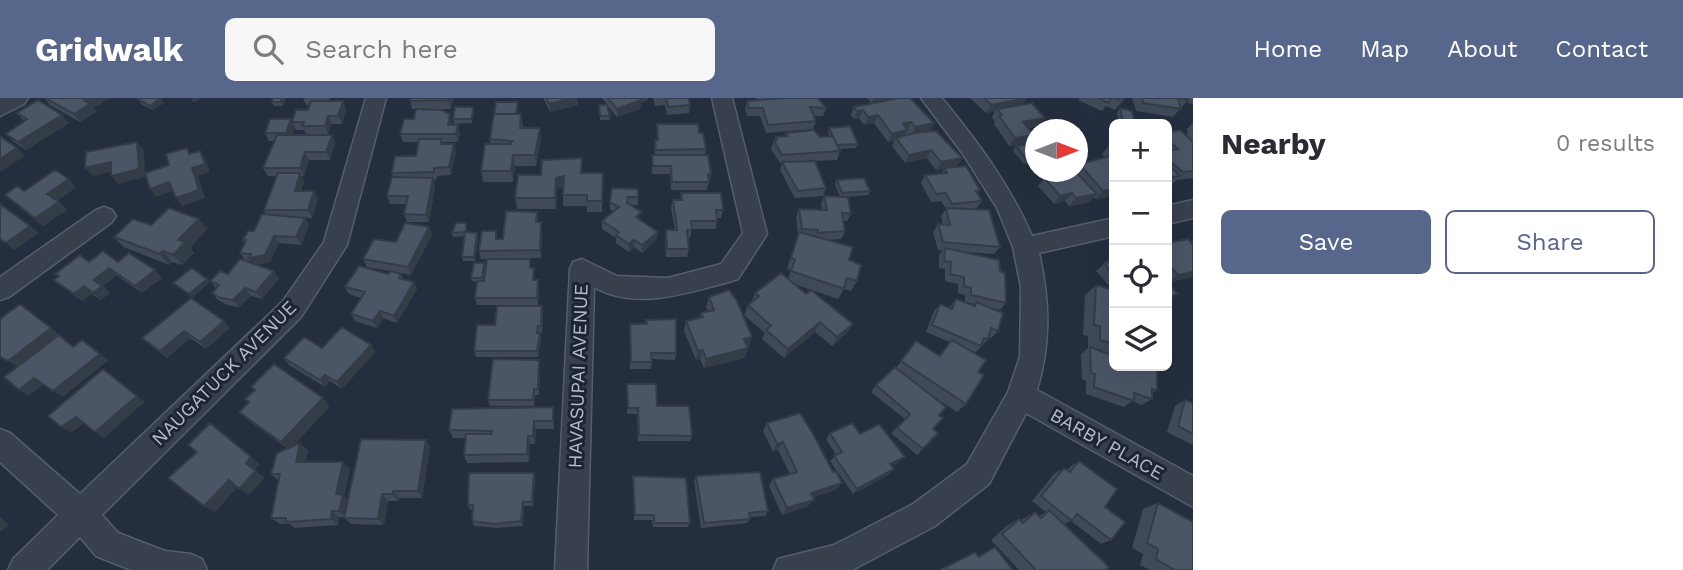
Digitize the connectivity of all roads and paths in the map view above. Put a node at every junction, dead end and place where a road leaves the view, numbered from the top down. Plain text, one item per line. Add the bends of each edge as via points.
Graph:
1 (15, 98) edge
2 (376, 98) edge
3 (722, 98) edge
4 (931, 98) edge
5 (0, 107) edge
6 (1193, 209) edge
7 (1172, 214) edge
8 (104, 216) dead end
9 (1109, 228) edge
10 (1025, 247) junction
11 (0, 290) edge
12 (1021, 396) junction
13 (0, 443) edge
14 (1193, 492) edge
15 (81, 515) junction
16 (798, 569) edge
17 (24, 570) edge
18 (191, 570) edge
19 (571, 570) edge

1 - 5 street
2 - 15 street, NAUGATUCK AVENUE via 335,245 292,309
3 - 19 street, HAVASUPAI AVENUE via 755,234 729,272 668,288 613,286 582,270
4 - 10 street via 1008,206
6 - 7 street
8 - 11 street
9 - 10 street
10 - 12 street via 1034,288 1033,357
12 - 14 street, BARBY PLACE
12 - 16 street via 978,474 924,515 838,561
13 - 15 street
15 - 17 street, NAUGATUCK AVENUE
15 - 18 street via 107,545 165,567

